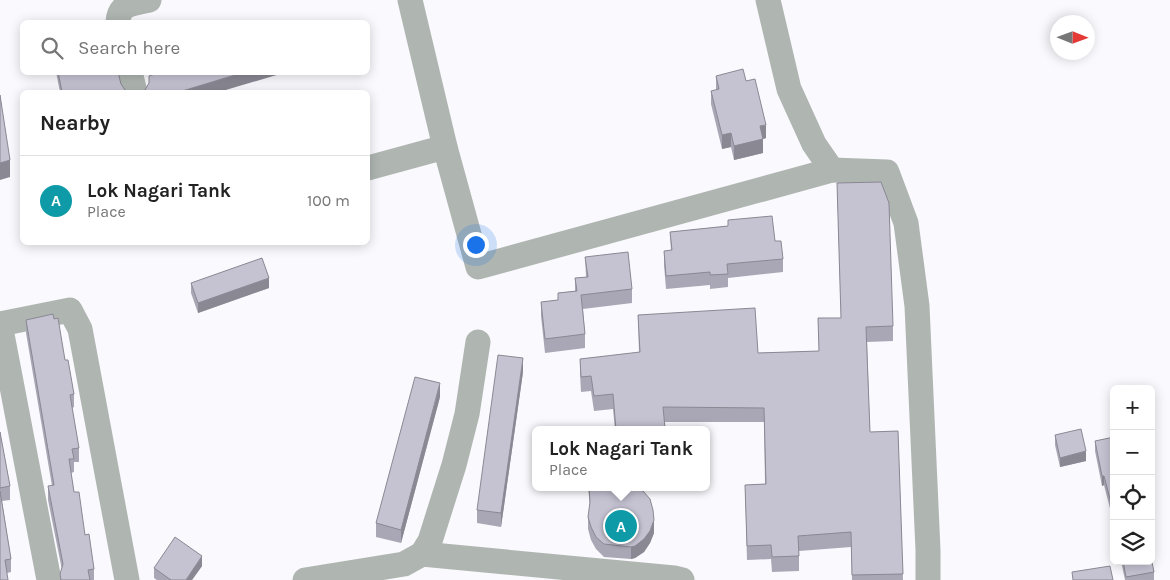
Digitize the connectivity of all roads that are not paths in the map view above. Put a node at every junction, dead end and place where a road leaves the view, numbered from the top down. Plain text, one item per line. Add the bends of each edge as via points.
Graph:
1 (149, 0) edge
2 (410, 0) edge
3 (768, 0) edge
4 (118, 20) edge
5 (131, 75) edge
6 (134, 90) edge
7 (446, 147) junction
8 (370, 167) edge
9 (832, 170) junction
10 (0, 324) edge
11 (478, 342) dead end
12 (422, 554) junction
13 (49, 580) edge
14 (127, 580) edge
15 (305, 580) edge
16 (682, 580) edge
17 (928, 580) edge

1 - 4 street via 124,7 119,12
2 - 7 street
3 - 9 street via 788,89 814,144
5 - 6 street
7 - 8 street
7 - 9 street via 478,267
9 - 17 street via 887,172 906,222 918,324
10 - 13 street
10 - 14 street via 70,310 80,329
11 - 12 street via 467,414 454,465 430,541
12 - 15 street via 404,564
12 - 16 street

